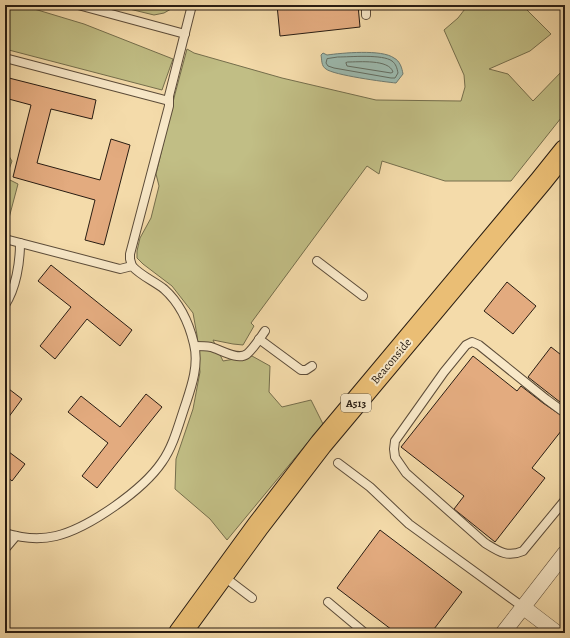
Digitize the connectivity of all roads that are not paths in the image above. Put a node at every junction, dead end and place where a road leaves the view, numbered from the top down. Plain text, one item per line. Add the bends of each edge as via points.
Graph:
1 (78, 5) edge
2 (192, 5) edge
3 (366, 5) edge
4 (366, 15) dead end
5 (185, 34) junction
6 (5, 58) edge
7 (169, 101) junction
8 (563, 154) edge
9 (5, 240) edge
10 (20, 243) junction
11 (317, 261) dead end
12 (132, 266) junction
13 (363, 296) dead end
14 (5, 305) edge
15 (265, 331) dead end
16 (259, 339) junction
17 (195, 346) junction
18 (288, 349) dead end
19 (283, 356) junction
20 (312, 366) dead end
21 (565, 412) edge
22 (338, 463) dead end
23 (565, 500) edge
24 (5, 533) edge
25 (16, 536) junction
26 (5, 549) edge
27 (565, 553) edge
28 (222, 575) junction
29 (252, 598) dead end
30 (328, 602) dead end
31 (523, 607) junction
32 (180, 633) edge
33 (365, 633) edge
34 (503, 633) edge
35 (557, 633) edge

1 - 5 lane
2 - 5 lane
3 - 4 lane
5 - 7 lane
6 - 7 lane
7 - 12 lane via 130,254
8 - 28 highway, Beaconside / A513 via 321,444
9 - 10 lane
10 - 12 lane via 120,269
10 - 14 lane via 16,279
11 - 13 lane
12 - 17 lane via 165,290 176,302 183,312
15 - 16 lane
16 - 17 lane via 246,355 241,356 205,346
16 - 19 lane
17 - 25 lane via 195,372 191,390 174,438 162,463 146,481 130,495 65,533 43,538
18 - 19 lane
19 - 20 lane via 301,370
21 - 23 lane via 472,342 466,345 444,372 395,441 394,449 406,473 484,543 507,554 523,551
22 - 31 lane via 370,487 409,524
24 - 25 lane
25 - 26 lane
27 - 31 street
28 - 29 lane
28 - 32 highway, Beaconside / A513
30 - 33 lane
31 - 34 street
31 - 35 street

